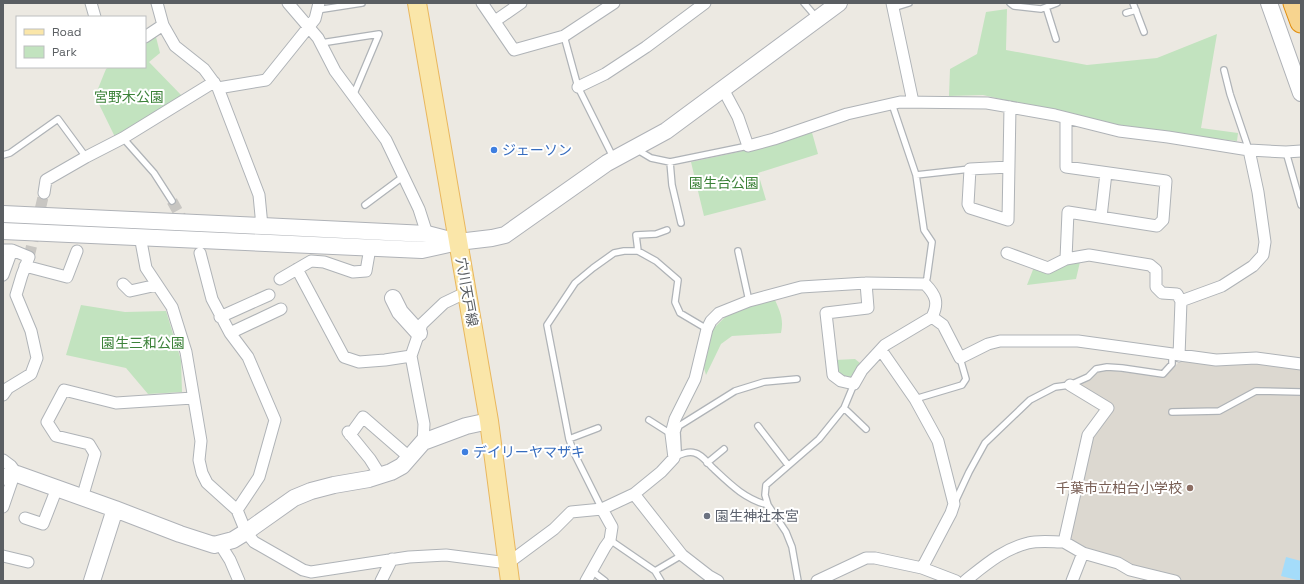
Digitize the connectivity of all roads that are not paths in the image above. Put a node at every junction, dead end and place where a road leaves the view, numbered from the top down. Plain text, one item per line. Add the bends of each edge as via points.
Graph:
1 (91, 3) edge
2 (157, 3) edge
3 (288, 3) edge
4 (362, 3) edge
5 (418, 3) edge
6 (482, 3) edge
7 (521, 3) edge
8 (614, 3) edge
9 (804, 3) edge
10 (839, 3) edge
11 (909, 3) edge
12 (1010, 3) edge
13 (1057, 3) edge
14 (1133, 3) edge
15 (1269, 3) edge
16 (1294, 3) edge
17 (701, 4) edge
18 (892, 5) edge
19 (318, 7) edge
20 (1046, 7) junction
21 (1136, 10) junction
22 (1126, 13) dead end
23 (95, 16) edge
24 (818, 19) junction
25 (495, 21) junction
26 (1301, 22) edge
27 (163, 25) junction
28 (309, 27) junction
29 (1144, 32) dead end
30 (146, 36) edge
31 (564, 36) junction
32 (1056, 39) dead end
33 (321, 43) junction
34 (1224, 70) dead end
35 (216, 85) junction
36 (578, 87) junction
37 (723, 89) junction
38 (1301, 94) edge
39 (353, 96) junction
40 (913, 102) junction
41 (892, 103) junction
42 (1010, 107) junction
43 (1066, 118) junction
44 (123, 138) junction
45 (748, 146) junction
46 (634, 148) junction
47 (1249, 150) junction
48 (1301, 151) edge
49 (1286, 152) junction
50 (3, 155) edge
51 (86, 156) junction
52 (614, 159) junction
53 (670, 162) junction
54 (1009, 167) junction
55 (970, 170) junction
56 (1106, 173) junction
57 (916, 175) junction
58 (404, 176) junction
59 (44, 193) tunnel mouth
60 (172, 201) tunnel mouth
61 (365, 205) dead end
62 (1301, 205) edge
63 (3, 214) edge
64 (1101, 217) junction
65 (681, 223) dead end
66 (262, 226) junction
67 (667, 230) dead end
68 (3, 231) edge
69 (427, 234) junction
70 (140, 236) junction
71 (458, 242) junction
72 (370, 248) junction
73 (8, 250) edge
74 (77, 251) dead end
75 (638, 251) junction
76 (738, 251) dead end
77 (200, 253) dead end
78 (1007, 253) dead end
79 (1066, 259) junction
80 (25, 266) junction
81 (297, 269) junction
82 (3, 275) edge
83 (280, 279) dead end
84 (866, 283) junction
85 (123, 284) dead end
86 (924, 284) junction
87 (157, 285) junction
88 (467, 292) junction
89 (269, 295) dead end
90 (392, 298) dead end
91 (1180, 301) junction
92 (749, 302) junction
93 (281, 309) dead end
94 (220, 317) junction
95 (932, 317) junction
96 (707, 328) junction
97 (230, 333) junction
98 (419, 333) junction
99 (880, 350) junction
100 (1175, 355) junction
101 (411, 356) junction
102 (960, 358) junction
103 (1301, 364) edge
104 (797, 379) dead end
105 (854, 384) junction
106 (1070, 385) junction
107 (1301, 392) edge
108 (3, 395) edge
109 (193, 398) junction
110 (915, 399) junction
111 (844, 408) junction
112 (1172, 412) dead end
113 (649, 420) dead end
114 (489, 421) junction
115 (758, 426) dead end
116 (598, 428) dead end
117 (866, 429) dead end
118 (671, 434) junction
119 (569, 439) junction
120 (423, 442) junction
121 (724, 449) dead end
122 (676, 456) junction
123 (409, 457) junction
124 (3, 460) edge
125 (707, 463) junction
126 (788, 465) junction
127 (11, 475) edge
128 (380, 475) junction
129 (57, 488) junction
130 (634, 494) junction
131 (82, 498) junction
132 (954, 504) junction
133 (768, 505) junction
134 (3, 507) edge
135 (602, 509) junction
136 (115, 510) junction
137 (237, 510) junction
138 (25, 518) dead end
139 (246, 532) junction
140 (610, 540) junction
141 (1064, 542) junction
142 (220, 544) junction
143 (1082, 553) junction
144 (682, 555) junction
145 (3, 556) edge
146 (392, 559) junction
147 (28, 562) dead end
148 (508, 563) junction
149 (922, 568) junction
150 (655, 571) junction
151 (589, 576) edge
152 (92, 581) edge
153 (239, 581) edge
154 (381, 581) edge
155 (510, 581) edge
156 (605, 581) edge
157 (661, 581) edge
158 (718, 581) edge
159 (798, 581) edge
160 (817, 581) edge
161 (956, 581) edge
162 (965, 581) edge
163 (1072, 581) edge
164 (1176, 581) edge

1 - 23 street
2 - 27 street
3 - 28 street
4 - 19 lane
5 - 71 main road, 穴川天戸線
6 - 25 street
7 - 25 street
8 - 31 street
9 - 24 lane
10 - 24 street
11 - 18 lane
12 - 20 lane via 1014,6 1040,9
13 - 20 lane
14 - 21 lane
15 - 38 street
16 - 26 highway
17 - 36 street via 605,74
18 - 40 street
19 - 28 street
20 - 32 lane
21 - 22 lane
21 - 29 lane
24 - 37 street
25 - 31 street via 514,50
27 - 30 street
27 - 35 street via 175,46 204,69
28 - 33 street
28 - 35 street via 266,80
31 - 36 lane
33 - 39 street via 335,71
33 - 39 lane via 379,34
34 - 47 lane
35 - 44 street
35 - 66 street via 259,195
36 - 52 lane
37 - 45 street via 738,117
37 - 46 street via 666,131
39 - 58 street via 386,140
40 - 41 street
40 - 42 street
41 - 45 street via 847,114
41 - 57 lane
42 - 43 street
42 - 54 street
43 - 47 street via 1120,131
43 - 56 street via 1066,168
44 - 51 street
44 - 60 lane via 154,173
45 - 53 lane
46 - 52 street
46 - 53 lane via 651,158
47 - 49 street
47 - 91 street via 1265,242 1263,255 1253,266 1222,286
48 - 49 street
49 - 62 lane
50 - 51 lane via 10,153 58,119
51 - 59 street via 46,180
52 - 71 street via 505,235
53 - 65 lane via 672,185
54 - 55 street
54 - 55 street via 1008,220 970,208
55 - 57 lane
56 - 64 street
56 - 64 street via 1166,181 1163,220 1156,226
57 - 86 lane via 924,230 932,242
58 - 61 lane
58 - 69 street
63 - 66 street
64 - 79 street via 1068,212
66 - 69 street
67 - 75 lane via 656,234 636,235
68 - 70 street
69 - 71 street
70 - 72 street
70 - 87 street via 146,268
71 - 72 street via 422,250
71 - 88 main road, 穴川天戸線
72 - 81 street via 366,271 353,272 324,262 310,261
73 - 80 street via 29,257
73 - 82 street
74 - 80 street via 67,277
75 - 96 lane via 656,260 678,280 674,302 680,313
75 - 119 lane via 614,253 593,268 575,283 547,325
76 - 92 lane
77 - 94 street via 212,299
78 - 79 street via 1048,268
79 - 91 street via 1089,255 1150,265 1156,270 1156,287 1162,293 1177,294
80 - 108 street via 16,295 31,331 36,358 31,374 8,388
81 - 83 street
81 - 101 street via 344,356 359,362
84 - 86 street
84 - 92 street via 801,287
84 - 105 street via 868,308 826,313 833,375 841,381
85 - 87 street via 130,291
86 - 95 street via 936,299
87 - 109 street via 172,307 186,352
88 - 98 street via 444,303 422,324
88 - 114 main road, 穴川天戸線
89 - 94 street
90 - 98 street via 400,312
91 - 100 street
92 - 96 street via 718,313
93 - 97 street
94 - 97 street
95 - 99 street
95 - 102 street via 943,325
96 - 118 street via 696,379 675,419
97 - 137 street via 248,357 275,420 259,477
98 - 101 street
99 - 105 street via 862,370
99 - 110 street
100 - 102 street via 1078,341 1000,341
100 - 103 street via 1216,360 1256,358
100 - 106 lane via 1172,364 1163,374 1107,368 1096,370 1088,377
101 - 120 street via 424,424
102 - 110 lane via 966,379 962,385
104 - 122 lane via 764,382 735,391 696,415 679,426
105 - 111 lane
106 - 132 lane via 1055,387 1030,400 985,443 968,472
106 - 141 street via 1108,408 1088,436
107 - 112 lane via 1256,391 1219,411
109 - 131 street via 116,403 64,390 47,422 56,436 89,444 95,454
109 - 137 street via 201,441 199,460 202,474 207,483
110 - 132 street via 938,441
111 - 117 lane
111 - 126 lane via 818,439
113 - 118 lane
114 - 120 street via 466,426
114 - 148 main road, 穴川天戸線
115 - 126 lane
116 - 119 lane
118 - 122 street
119 - 135 lane
120 - 123 street
121 - 125 lane
122 - 125 lane via 694,452
122 - 130 street
123 - 128 street via 402,466
123 - 128 street via 363,417 349,433
124 - 127 street via 11,466
125 - 133 lane via 735,489 755,501
126 - 133 lane via 766,485
127 - 129 street
127 - 134 street
128 - 139 street via 311,491 294,498
129 - 131 street
129 - 138 street via 43,524
130 - 135 street
130 - 144 street
131 - 136 street
132 - 149 street
133 - 159 lane via 790,542
135 - 140 street via 612,527
135 - 148 street via 571,512 554,529
136 - 142 street via 197,540 214,545
136 - 152 street
137 - 139 street
139 - 142 street
139 - 146 street via 254,542 311,572
140 - 150 lane
140 - 151 street
141 - 143 street
141 - 162 street via 1029,543 1008,550
142 - 153 street
143 - 163 street
143 - 164 street via 1118,563 1130,570
144 - 150 lane
144 - 158 street
145 - 147 street
146 - 148 street via 446,555
146 - 154 street
148 - 155 main road, 穴川天戸線
149 - 160 street via 866,558
149 - 161 street
150 - 157 lane
151 - 156 lane

